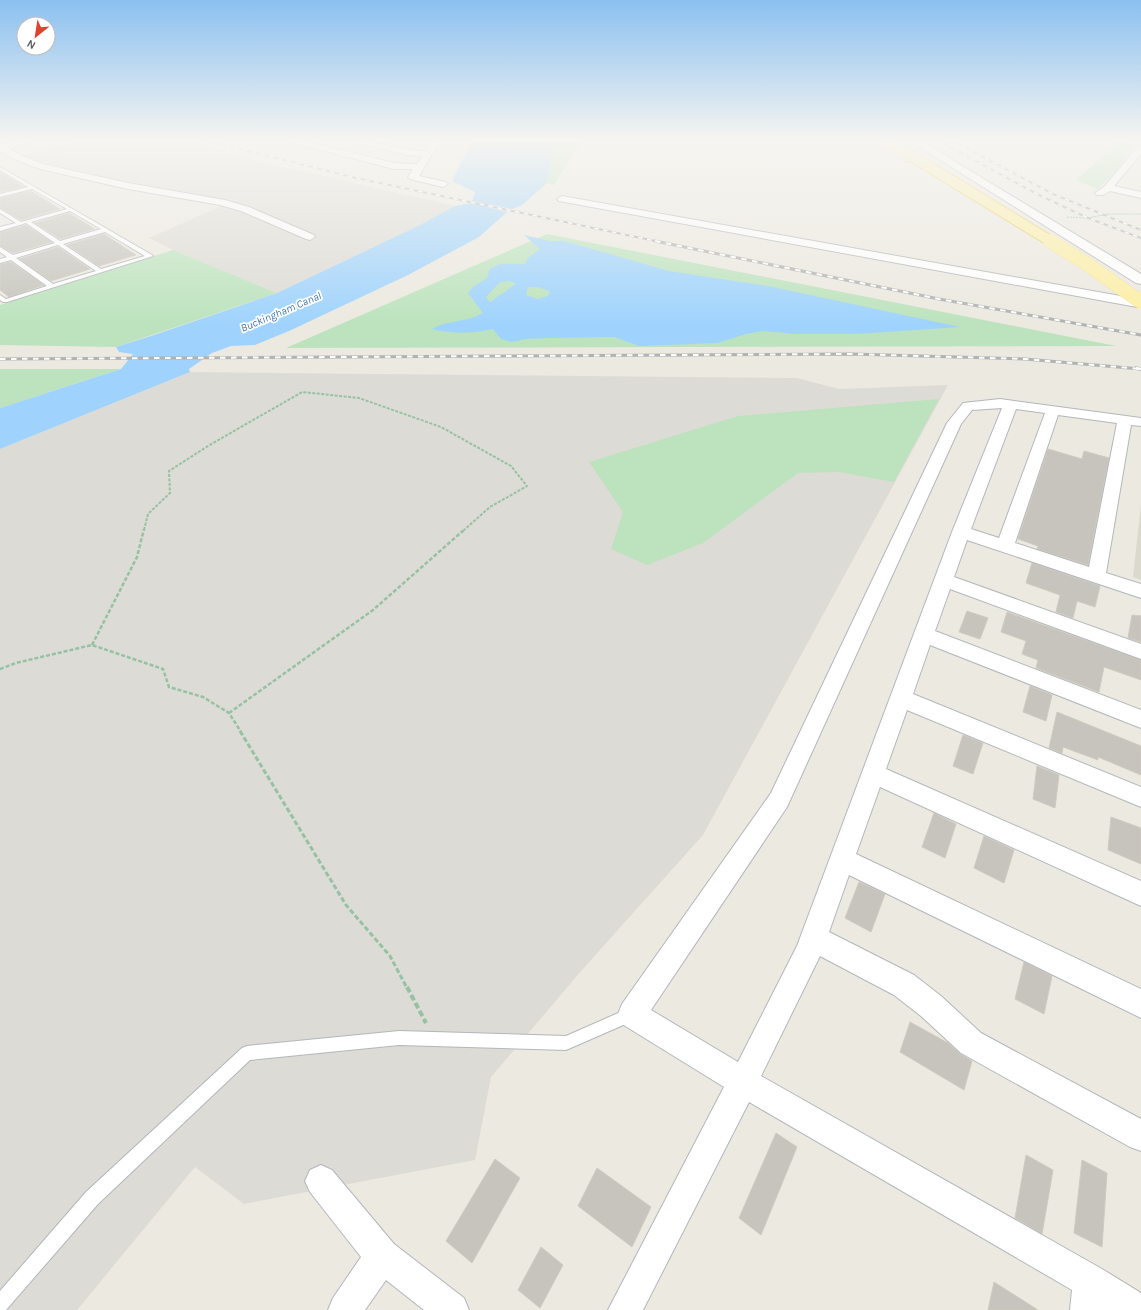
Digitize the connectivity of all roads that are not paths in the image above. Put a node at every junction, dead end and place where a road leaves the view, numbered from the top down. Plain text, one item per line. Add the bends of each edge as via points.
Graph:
1 (57, 202) edge
2 (222, 202) edge
3 (579, 202) edge
4 (980, 202) edge
5 (986, 202) edge
6 (1000, 202) edge
7 (1014, 202) edge
8 (0, 210) edge
9 (70, 210) junction
10 (1036, 215) junction
11 (1005, 217) junction
12 (26, 222) junction
13 (19, 223) junction
14 (0, 229) edge
15 (104, 230) junction
16 (310, 237) dead end
17 (59, 244) junction
18 (0, 249) edge
19 (12, 258) junction
20 (0, 261) edge
21 (100, 271) junction
22 (1141, 280) edge
23 (51, 286) junction
24 (1141, 290) edge
25 (0, 297) edge
26 (1140, 304) edge
27 (1011, 404) junction
28 (1053, 410) junction
29 (1133, 421) edge
30 (962, 532) junction
31 (1004, 546) junction
32 (1096, 576) junction
33 (944, 580) junction
34 (1141, 591) edge
35 (924, 635) junction
36 (1141, 652) edge
37 (901, 698) junction
38 (1141, 719) edge
39 (873, 774) junction
40 (1141, 797) edge
41 (842, 859) junction
42 (1141, 894) edge
43 (813, 938) junction
44 (1141, 1004) edge
45 (632, 1014) junction
46 (743, 1082) junction
47 (1141, 1136) edge
48 (321, 1181) dead end
49 (382, 1256) junction
50 (1088, 1296) edge
51 (0, 1304) edge
52 (345, 1310) edge
53 (452, 1310) edge
54 (625, 1310) edge
55 (1136, 1310) edge

1 - 9 lane
2 - 16 street
3 - 26 street
4 - 11 street
5 - 26 main road, bridge via 1087,264
6 - 24 main road
7 - 10 street
8 - 13 lane
9 - 12 lane
9 - 15 lane
10 - 11 street
10 - 22 street
11 - 26 street
12 - 13 lane
12 - 17 lane
13 - 14 lane
15 - 17 lane
15 - 21 lane via 150,256
17 - 19 lane
17 - 21 lane
18 - 19 lane
19 - 20 lane
19 - 23 lane
21 - 23 lane
23 - 25 lane via 5,301
27 - 28 street
27 - 30 street
27 - 45 street via 968,406 954,423 779,800
28 - 29 street
28 - 31 street
29 - 32 street
30 - 31 street
30 - 33 street
31 - 32 street
32 - 34 street
33 - 35 street
33 - 36 street
35 - 37 street
35 - 38 street
37 - 39 street
37 - 40 street
39 - 41 street
39 - 42 street
41 - 43 street
41 - 44 street
43 - 46 street via 808,953
43 - 47 street via 904,985 971,1043
45 - 46 street
45 - 51 lane via 566,1043 399,1038 247,1053 92,1198
46 - 50 street
46 - 54 street
48 - 49 street
49 - 52 street
49 - 53 street
50 - 55 street

